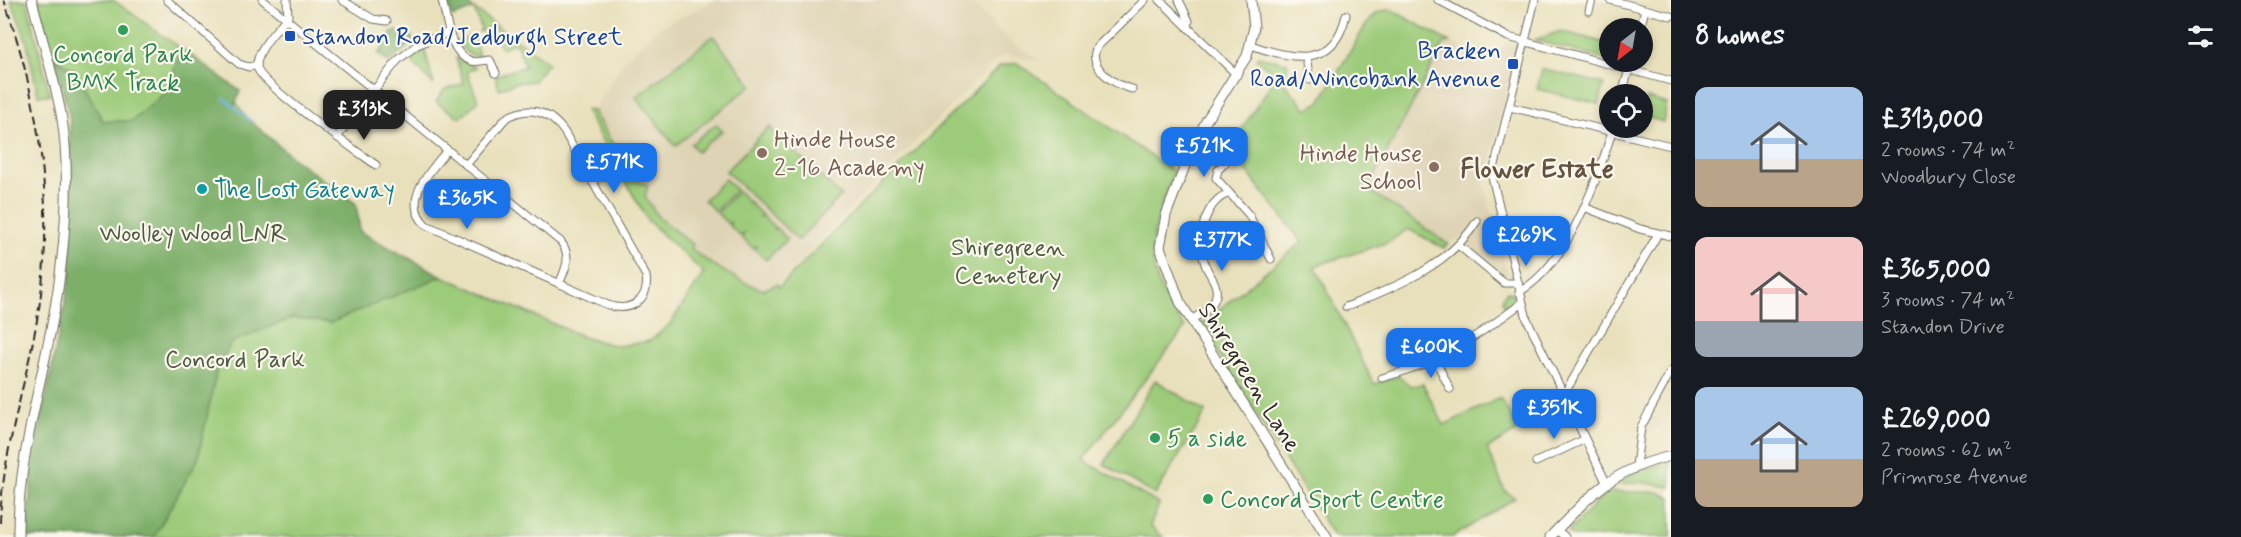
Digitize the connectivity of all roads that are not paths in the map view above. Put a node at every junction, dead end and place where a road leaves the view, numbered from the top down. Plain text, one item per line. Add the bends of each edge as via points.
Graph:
1 (32, 0) edge
2 (167, 0) edge
3 (263, 0) edge
4 (287, 0) edge
5 (342, 0) edge
6 (442, 0) edge
7 (1145, 0) edge
8 (1160, 0) edge
9 (1179, 0) edge
10 (1251, 0) edge
11 (1438, 0) edge
12 (1535, 0) edge
13 (1592, 0) edge
14 (1610, 0) edge
15 (1645, 10) junction
16 (1589, 11) dead end
17 (1346, 15) dead end
18 (1671, 16) edge
19 (1643, 18) edge
20 (286, 19) junction
21 (387, 21) dead end
22 (1188, 28) junction
23 (449, 32) junction
24 (1524, 42) junction
25 (1251, 45) junction
26 (1306, 57) junction
27 (1599, 63) edge
28 (257, 65) junction
29 (496, 72) dead end
30 (1633, 72) edge
31 (1237, 75) junction
32 (1310, 80) dead end
33 (1671, 81) edge
34 (1132, 89) dead end
35 (374, 92) junction
36 (1510, 107) junction
37 (1599, 126) edge
38 (337, 137) junction
39 (1609, 138) edge
40 (1643, 138) edge
41 (1671, 146) edge
42 (447, 150) junction
43 (1225, 163) dead end
44 (375, 165) dead end
45 (466, 165) junction
46 (1229, 194) junction
47 (1584, 207) junction
48 (1477, 221) dead end
49 (1658, 234) junction
50 (1671, 236) edge
51 (1458, 245) junction
52 (1271, 259) dead end
53 (1516, 283) junction
54 (559, 284) junction
55 (1519, 292) junction
56 (1522, 303) junction
57 (1346, 307) dead end
58 (1191, 320) junction
59 (1436, 359) junction
60 (1671, 371) edge
61 (1382, 378) dead end
62 (1449, 389) dead end
63 (1563, 396) junction
64 (1583, 440) junction
65 (1671, 456) edge
66 (1536, 462) dead end
67 (1636, 466) junction
68 (1606, 482) junction
69 (1554, 533) edge
70 (18, 537) edge
71 (1327, 537) edge
72 (1565, 537) edge

1 - 70 main road via 62,121 64,235 59,284 24,464
2 - 28 street via 239,64
3 - 20 street
4 - 20 street
5 - 21 street via 373,19
6 - 23 street
7 - 34 street via 1097,47 1094,56 1098,68 1121,86
8 - 22 street
9 - 22 street via 1189,21
10 - 25 main road, Shiregreen Lane
11 - 24 street via 1482,25
12 - 24 street
13 - 16 street
14 - 15 street
15 - 18 street
15 - 19 street
17 - 26 street via 1330,46
20 - 28 street
20 - 35 street
22 - 31 street
23 - 29 street via 463,57 475,62 490,60
23 - 35 street via 409,50
24 - 27 street
24 - 36 street
25 - 26 street via 1286,56
25 - 31 main road, Shiregreen Lane
26 - 32 street
28 - 38 street via 259,73 289,101
30 - 33 street
31 - 58 main road, Shiregreen Lane via 1198,135 1160,239 1170,279
35 - 38 street
35 - 42 street
36 - 37 street
36 - 53 street via 1492,177
38 - 44 street
39 - 47 street
40 - 41 street
42 - 45 street
42 - 54 street via 417,191 415,205 422,220
43 - 46 street via 1216,178
45 - 54 street via 566,248 568,259
45 - 54 street via 511,115 535,111 558,122 648,284 639,302 622,309
46 - 52 street via 1249,215
46 - 58 street via 1211,206 1201,234 1204,262 1216,296 1211,306
47 - 49 street
47 - 55 street via 1546,270
48 - 51 street
49 - 50 street
49 - 63 street
51 - 53 street via 1504,283
51 - 57 street via 1425,270
53 - 55 street
55 - 56 street
56 - 59 street via 1480,335
56 - 63 street
58 - 71 main road, Shiregreen Lane
59 - 61 street
59 - 62 street
60 - 67 street via 1641,427
63 - 64 street
64 - 66 street
64 - 68 street
65 - 67 main road
67 - 68 main road
68 - 69 main road
69 - 72 street

